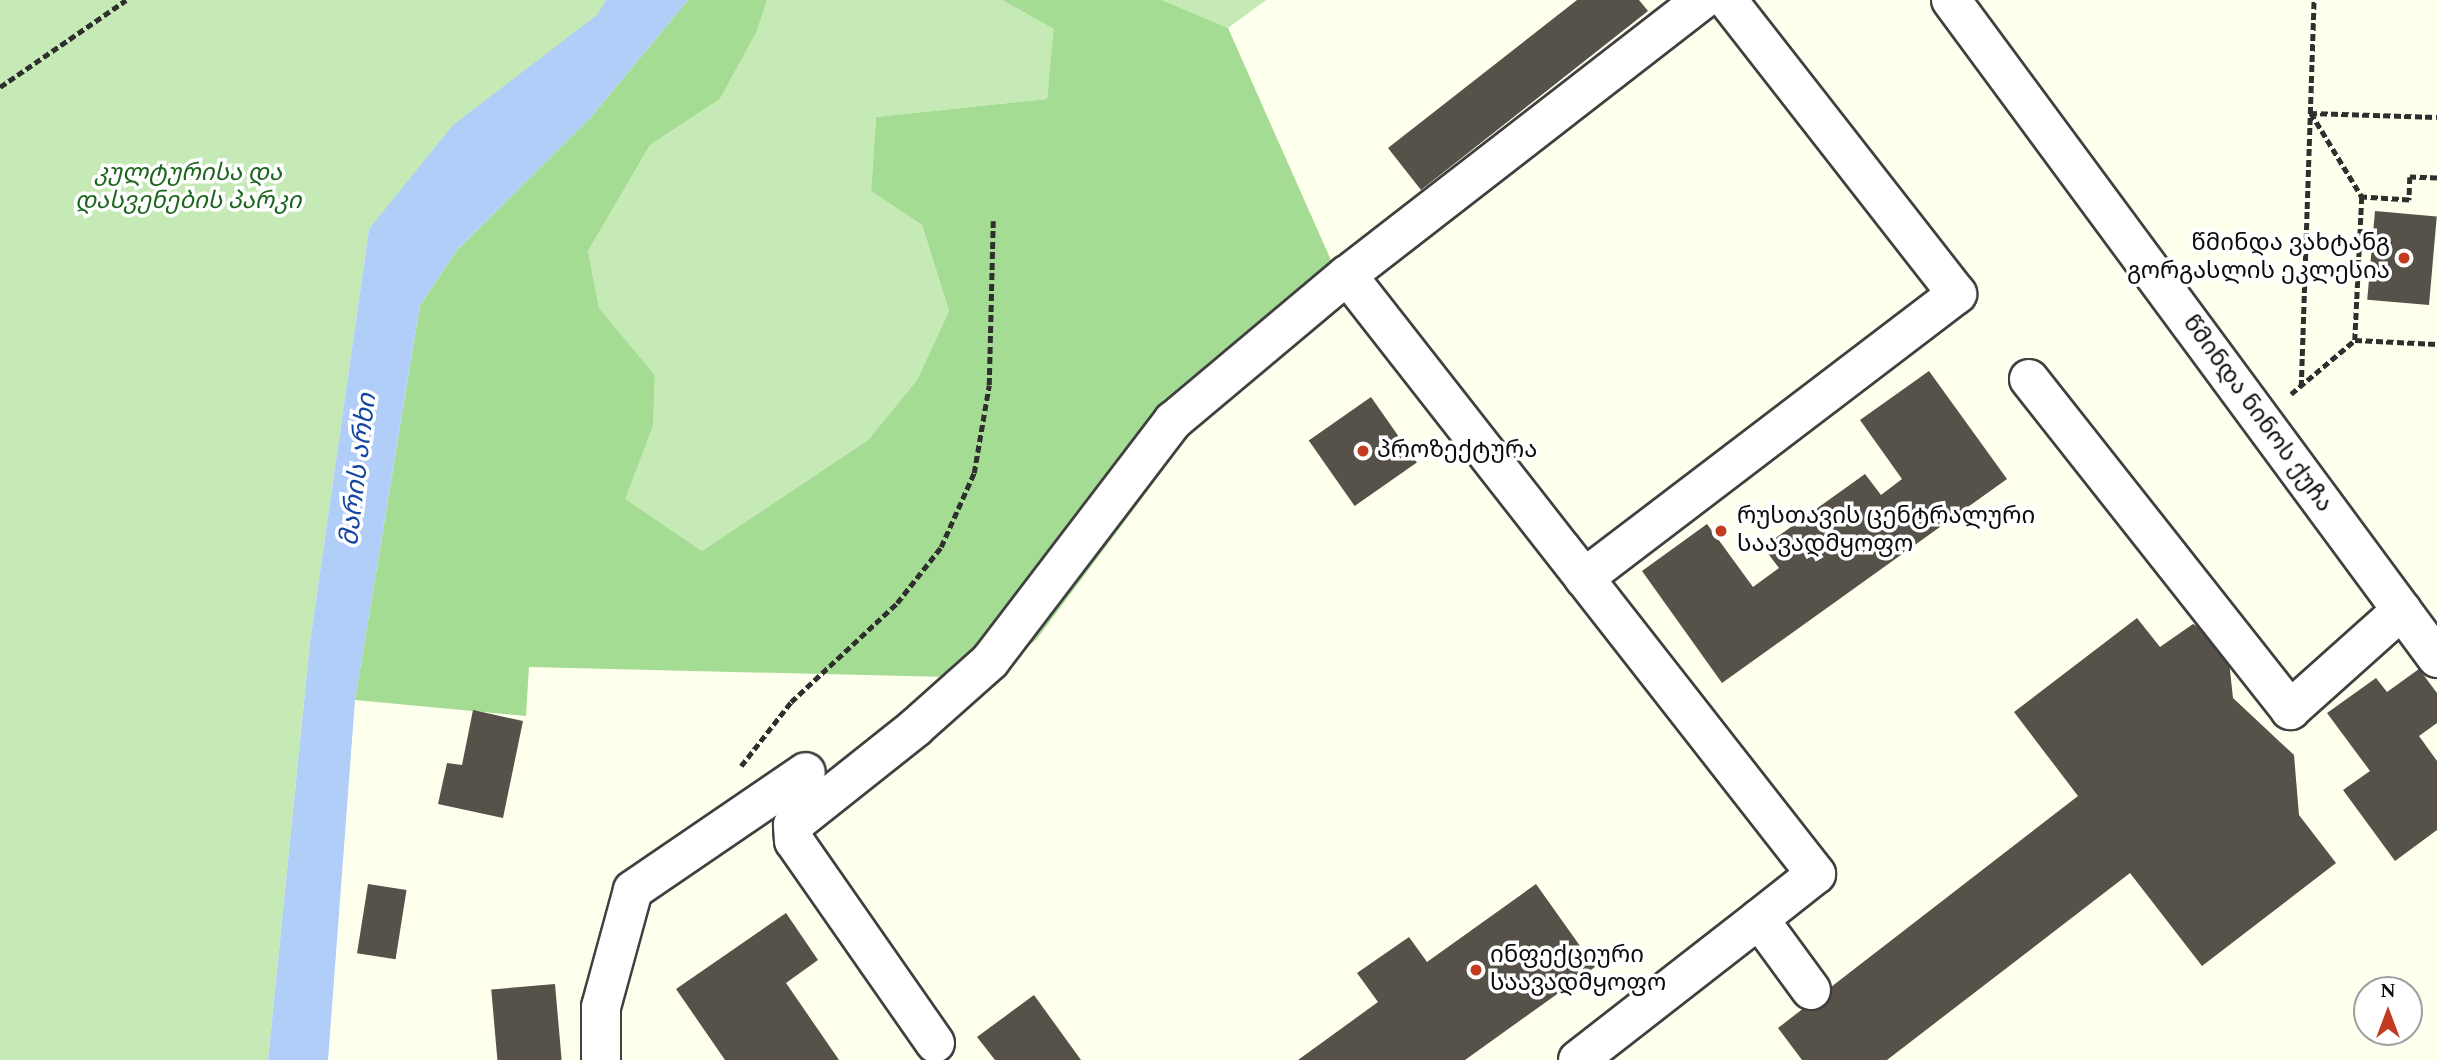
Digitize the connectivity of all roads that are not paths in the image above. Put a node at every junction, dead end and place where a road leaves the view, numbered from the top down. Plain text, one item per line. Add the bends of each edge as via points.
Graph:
1 (1702, 0) edge
2 (1727, 0) edge
3 (1951, 0) edge
4 (1348, 275) junction
5 (2029, 379) dead end
6 (1584, 578) junction
7 (2402, 610) junction
8 (2437, 658) edge
9 (806, 772) dead end
10 (1759, 919) junction
11 (1811, 990) dead end
12 (935, 1043) dead end
13 (601, 1060) edge
14 (1578, 1060) edge

1 - 4 street
2 - 6 street via 1957,294
3 - 7 street, წმინდა ნინოს ქუჩა
4 - 6 street
4 - 12 street via 1173,421 990,661 793,825 794,841
5 - 7 street via 2290,710
6 - 10 street via 1816,874
7 - 8 street, წმინდა ნინოს ქუჩა
9 - 13 street via 633,890 601,1007
10 - 11 street
10 - 14 street

